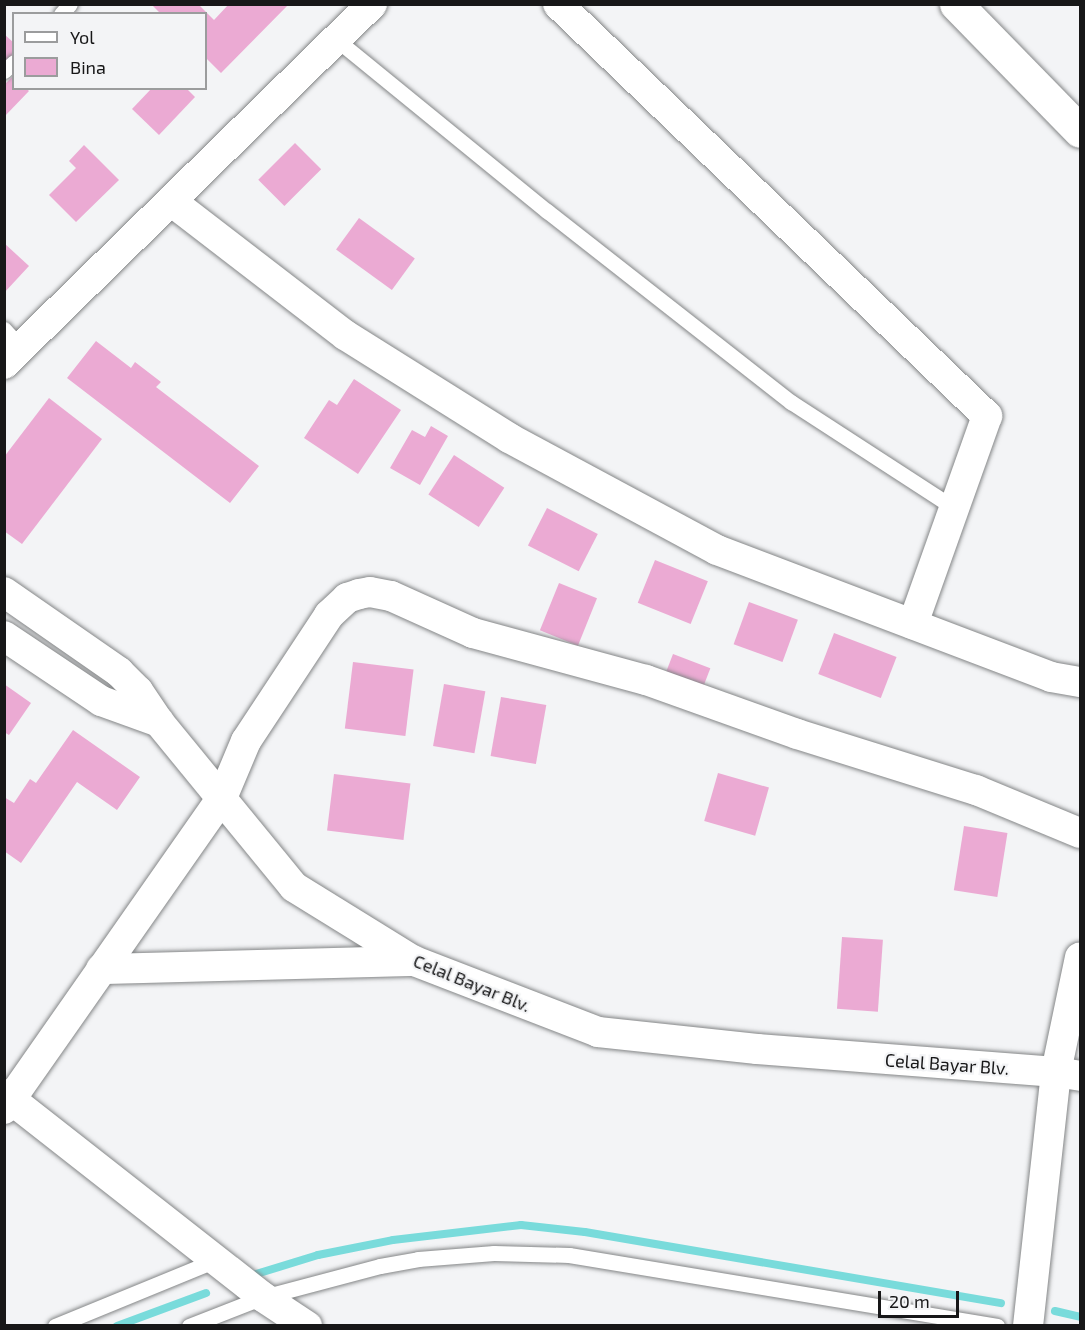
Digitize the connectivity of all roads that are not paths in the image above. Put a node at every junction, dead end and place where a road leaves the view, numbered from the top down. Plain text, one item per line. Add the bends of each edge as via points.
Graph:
1 (372, 4) edge
2 (558, 4) edge
3 (956, 4) edge
4 (337, 40) junction
5 (1080, 131) edge
6 (171, 201) junction
7 (10, 347) edge
8 (954, 508) junction
9 (4, 592) edge
10 (913, 624) junction
11 (4, 636) edge
12 (1080, 682) edge
13 (159, 722) junction
14 (222, 798) junction
15 (1080, 833) edge
16 (1080, 957) edge
17 (414, 961) junction
18 (101, 969) junction
19 (1068, 1074) edge
20 (7, 1101) edge
21 (216, 1260) junction
22 (263, 1297) junction
23 (55, 1326) edge
24 (189, 1326) edge
25 (307, 1326) edge
26 (997, 1326) edge
27 (1028, 1326) edge

1 - 4 street
2 - 8 street via 987,416
3 - 5 main road
4 - 6 street
4 - 8 lane via 791,402
6 - 7 street
6 - 10 street via 345,335 508,438 717,550
8 - 10 street
9 - 13 street, Celal Bayar Blv. via 119,672 138,690
10 - 12 street via 1051,677
11 - 13 street via 101,701
13 - 14 street, Celal Bayar Blv.
14 - 15 street via 246,741 329,615 347,598 370,592 391,596 473,633 646,680 797,734 976,790
14 - 17 street, Celal Bayar Blv. via 294,886
14 - 18 street
16 - 19 street
17 - 18 street
17 - 19 street, Celal Bayar Blv. via 598,1032
18 - 20 street
19 - 27 street
20 - 21 street
21 - 22 street
21 - 23 lane
22 - 24 lane
22 - 25 street
22 - 26 lane via 418,1259 531,1253 569,1255

